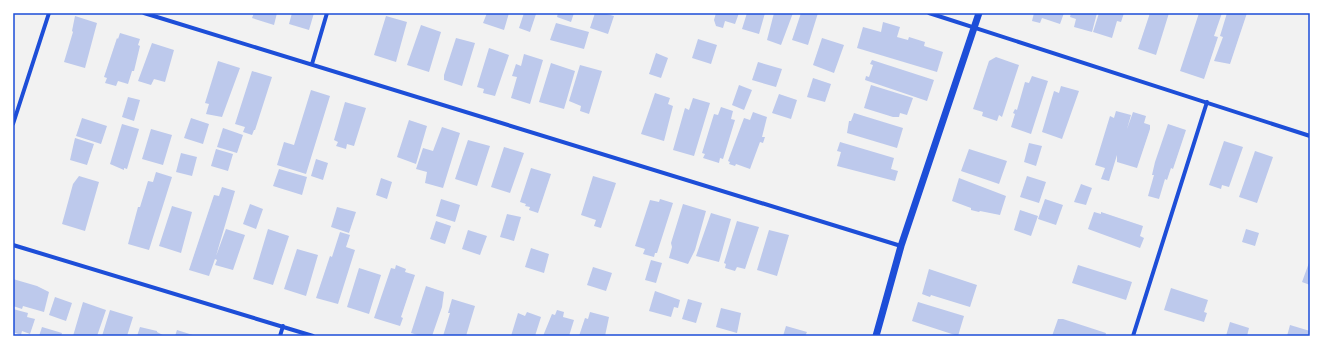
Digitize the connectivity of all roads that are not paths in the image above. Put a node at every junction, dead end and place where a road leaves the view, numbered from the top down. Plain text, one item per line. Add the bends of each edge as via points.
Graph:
1 (49, 13) edge
2 (144, 13) edge
3 (327, 13) edge
4 (929, 13) edge
5 (979, 13) edge
6 (974, 27) junction
7 (312, 64) junction
8 (1207, 102) junction
9 (13, 124) edge
10 (1310, 136) edge
11 (13, 245) edge
12 (901, 246) junction
13 (283, 326) junction
14 (280, 336) edge
15 (313, 336) edge
16 (876, 336) edge
17 (1133, 336) edge

1 - 9 street
2 - 7 street
3 - 7 street
4 - 6 street
5 - 6 street
6 - 8 street
6 - 12 street
7 - 12 street
8 - 10 street
8 - 17 street
11 - 13 street
12 - 16 street
13 - 14 street
13 - 15 street

